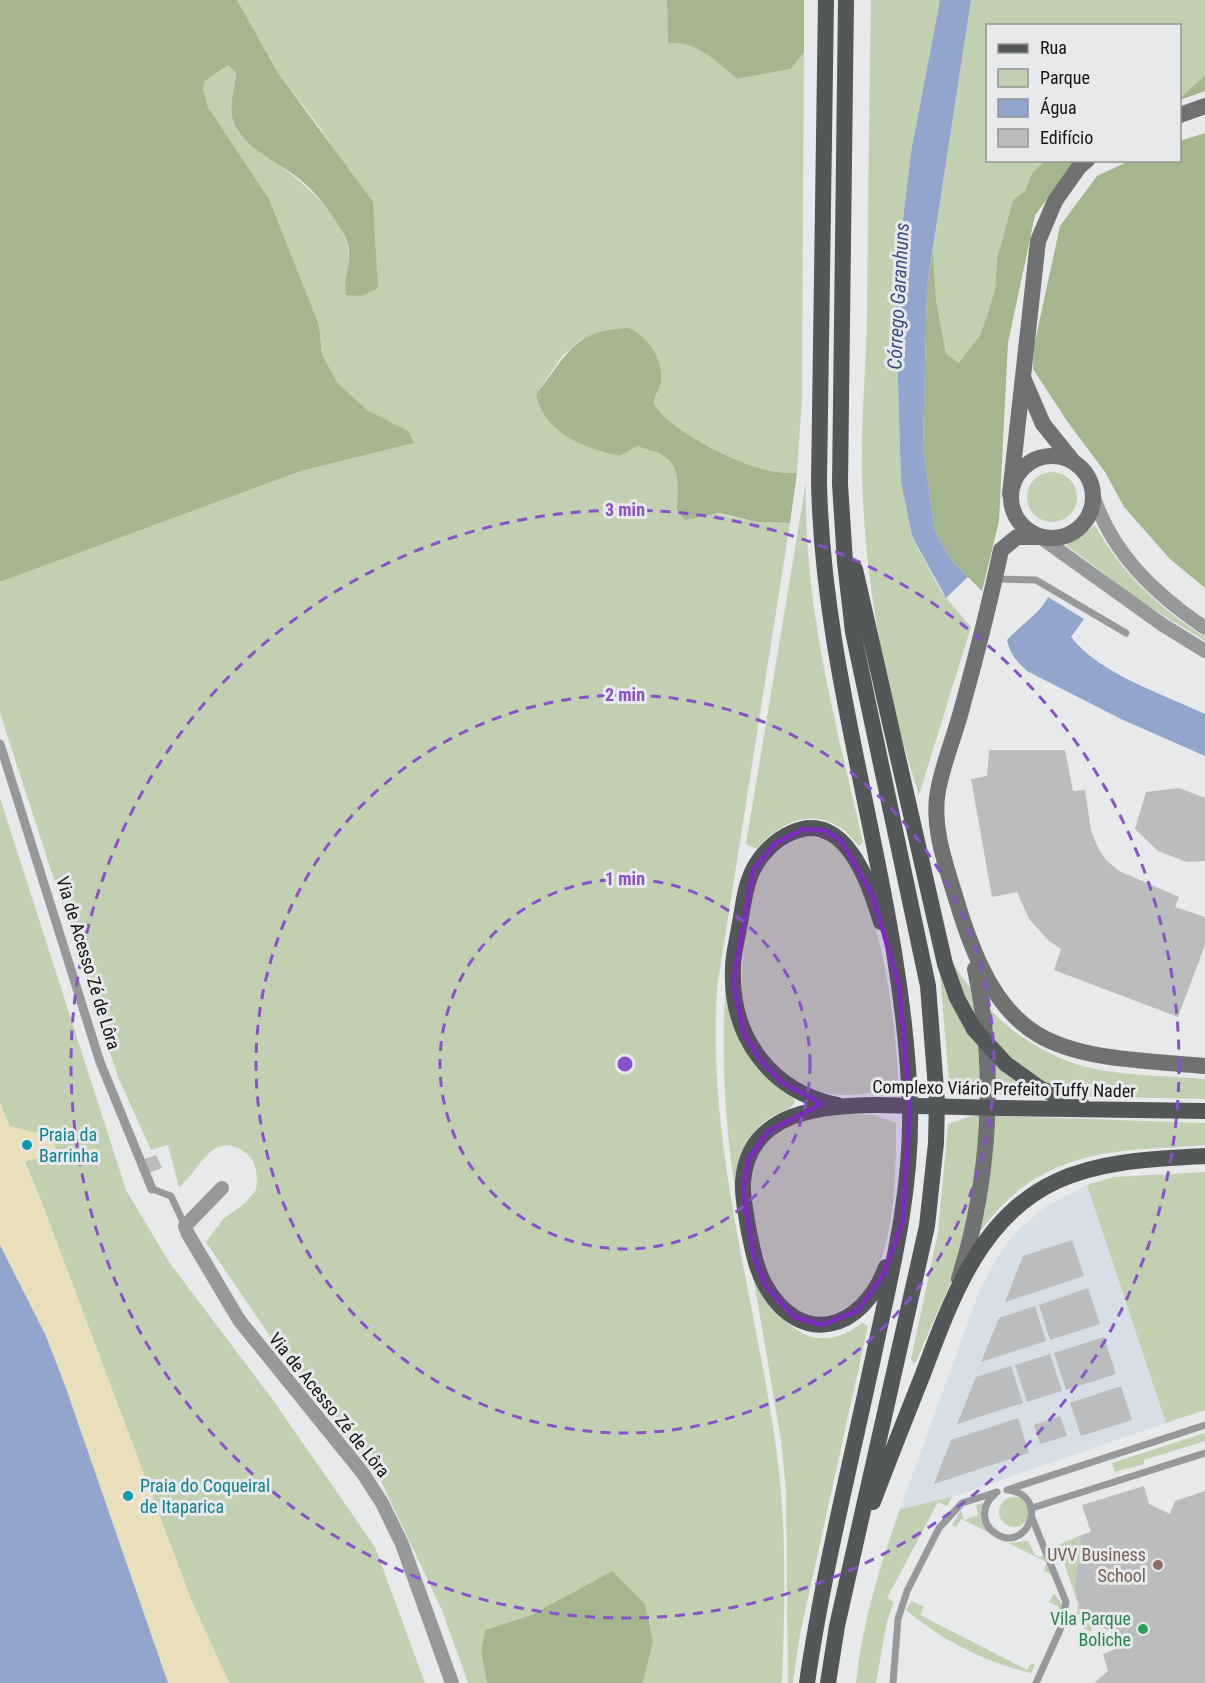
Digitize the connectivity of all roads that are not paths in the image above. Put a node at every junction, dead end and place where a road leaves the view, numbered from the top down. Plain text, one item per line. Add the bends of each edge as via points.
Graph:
1 (826, 0) edge
2 (846, 0) edge
3 (1205, 106) edge
4 (1181, 114) edge
5 (1085, 162) edge
6 (1022, 374) junction
7 (842, 446) junction
8 (1078, 465) junction
9 (1010, 494) junction
10 (1093, 494) junction
11 (1040, 537) junction
12 (995, 579) junction
13 (1205, 628) edge
14 (1126, 633) dead end
15 (1205, 651) edge
16 (0, 744) edge
17 (968, 939) junction
18 (899, 985) junction
19 (1205, 1066) edge
20 (838, 1105) junction
21 (1109, 1111) junction
22 (1205, 1113) edge
23 (1205, 1156) edge
24 (222, 1188) dead end
25 (152, 1189) joint
26 (903, 1221) junction
27 (185, 1226) junction
28 (954, 1297) junction
29 (1205, 1425) edge
30 (1205, 1453) edge
31 (1032, 1509) junction
32 (1032, 1518) junction
33 (854, 1550) junction
34 (452, 1683) edge
35 (807, 1683) edge
36 (828, 1683) edge
37 (894, 1683) edge
38 (1036, 1683) edge

1 - 18 main road via 819,482 822,558 831,632 888,906
2 - 7 main road
3 - 4 main road
5 - 6 main road via 1055,201 1038,241
6 - 8 main road via 1042,424
6 - 9 main road
7 - 21 main road, bridge via 849,538 945,964 957,998 974,1029 1006,1064 1026,1079 1057,1096
7 - 33 main road via 842,523 853,632 928,986 937,1102 927,1226
8 - 9 main road via 1058,456 1035,459 1018,473
8 - 10 main road via 1086,473
9 - 11 main road via 1011,506 1021,525
10 - 11 main road via 1092,506 1082,525 1063,537
10 - 13 street via 1106,531 1125,558 1166,599
11 - 12 main road via 1017,537 1001,550
11 - 15 street via 1162,626
12 - 14 lane via 1036,580
12 - 17 main road, Complexo Viário Prefeito Tuffy Nader via 938,790 941,841
16 - 25 street, Via de Acesso Zé de Lôra via 100,1062
17 - 19 main road, Complexo Viário Prefeito Tuffy Nader via 1001,1003 1039,1036 1089,1054
17 - 28 main road via 986,1047 987,1119 973,1227
18 - 20 main road via 872,894 841,840 814,828 794,831 775,843 753,870 745,894 733,966 738,1018 751,1048 770,1072 801,1094
18 - 26 main road via 910,1104
20 - 21 main road, Complexo Viário Prefeito Tuffy Nader, bridge
20 - 26 main road via 784,1120 761,1138 748,1160 744,1198 753,1254 765,1285 786,1311 803,1322 822,1326 842,1322 858,1311 879,1284
21 - 22 main road, Complexo Viário Prefeito Tuffy Nader
23 - 28 main road via 1097,1167 1037,1192 996,1228
24 - 27 street
25 - 27 lane via 171,1196
26 - 35 main road via 827,1571
27 - 34 street, Via de Acesso Zé de Lôra via 239,1320 362,1472 382,1503 402,1544
28 - 33 main road
29 - 31 lane via 1007,1490 1027,1498
30 - 31 lane
31 - 32 lane
32 - 37 lane via 1020,1535 1009,1538 990,1530 984,1509 997,1492 962,1503 951,1512 907,1592 898,1619
32 - 38 lane via 1066,1602 1060,1630
33 - 36 main road

